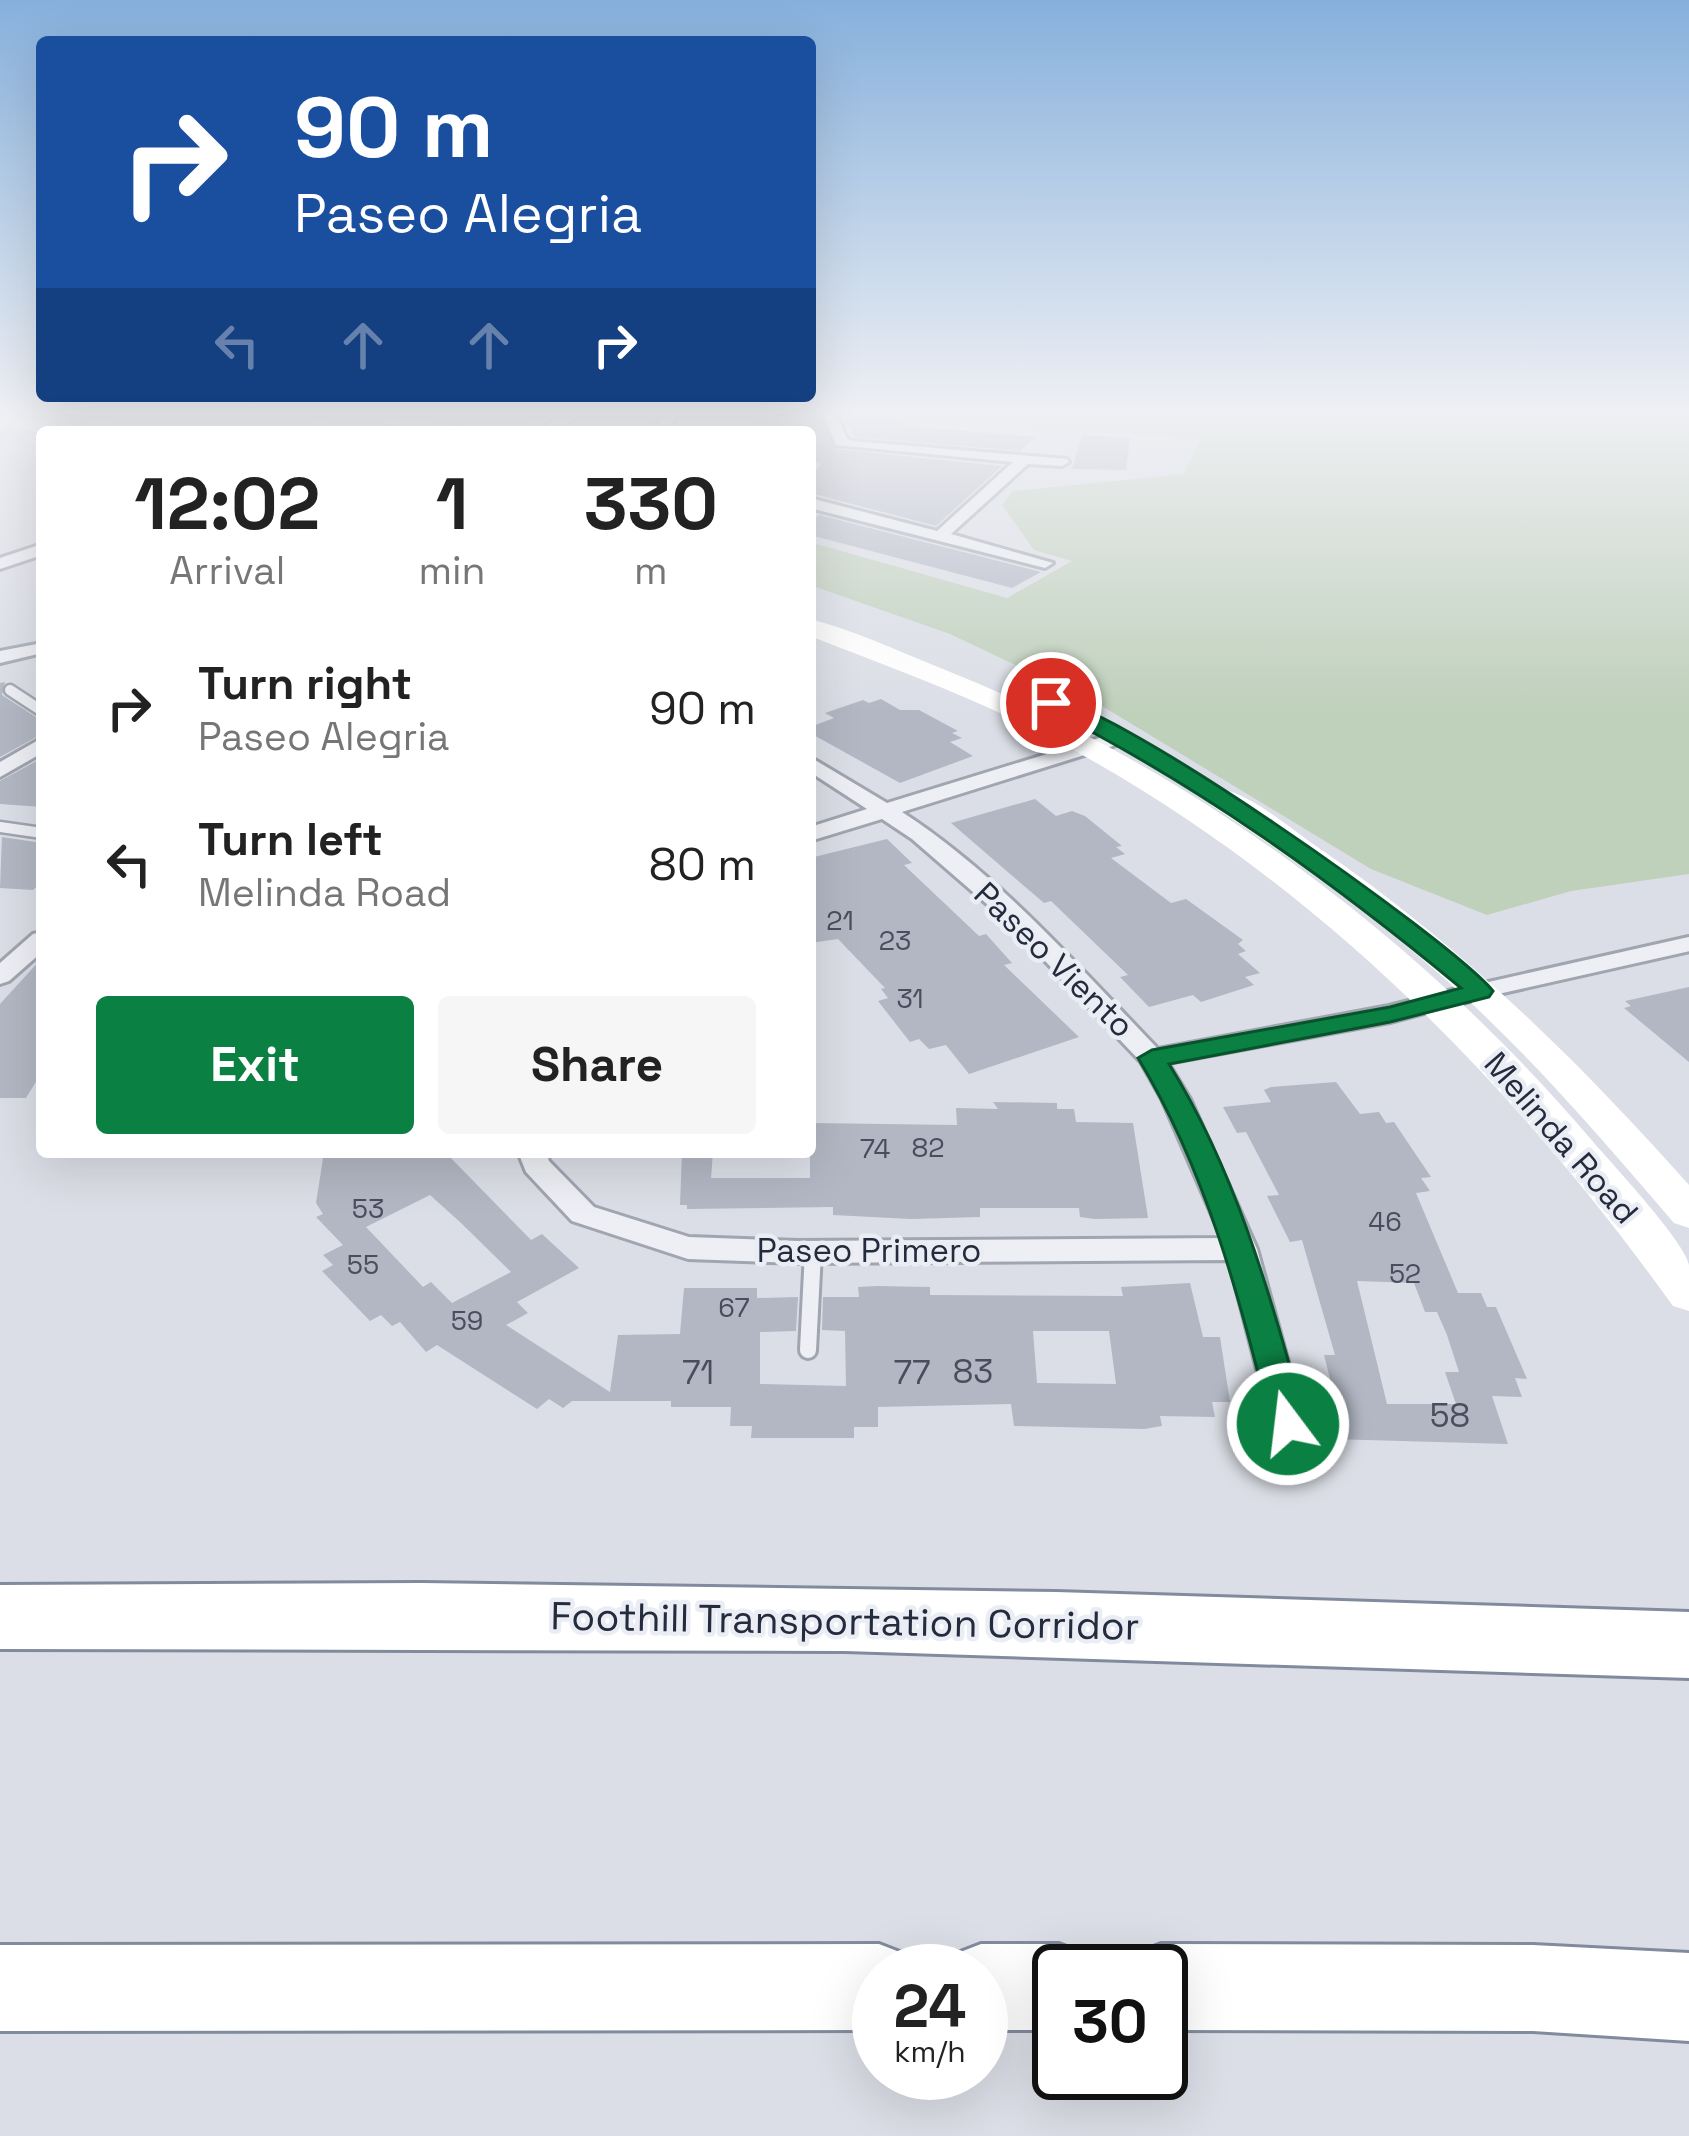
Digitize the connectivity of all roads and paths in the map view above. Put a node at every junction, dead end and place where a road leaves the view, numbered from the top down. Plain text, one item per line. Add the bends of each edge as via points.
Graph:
1 (849, 512) edge
2 (967, 512) edge
3 (944, 533) junction
4 (36, 551) edge
5 (1045, 563) dead end
6 (0, 564) edge
7 (816, 610) edge
8 (816, 629) edge
9 (36, 648) edge
10 (0, 657) edge
11 (10, 691) dead end
12 (36, 707) edge
13 (1106, 742) junction
14 (36, 748) edge
15 (816, 768) edge
16 (0, 771) edge
17 (885, 810) junction
18 (0, 827) edge
19 (36, 832) edge
20 (816, 832) edge
21 (36, 944) edge
22 (1689, 944) edge
23 (0, 976) edge
24 (1460, 996) junction
25 (1152, 1058) junction
26 (534, 1158) edge
27 (1689, 1213) edge
28 (1242, 1249) junction
29 (813, 1252) junction
30 (1689, 1294) edge
31 (808, 1350) dead end
32 (1288, 1424) dead end
33 (0, 1617) edge
34 (1689, 1645) edge
35 (852, 1987) edge
36 (0, 1988) edge
37 (1188, 1988) edge
38 (1689, 1997) edge

1 - 3 street
2 - 3 street
3 - 5 street
4 - 6 street
7 - 13 main road, Melinda Road via 970,668
8 - 13 main road, Melinda Road
9 - 10 street
11 - 12 lane
13 - 17 street
13 - 24 main road, Melinda Road
14 - 16 street
15 - 17 street, Paseo Viento
17 - 20 street
17 - 25 street, Paseo Viento via 1018,919
18 - 19 lane
21 - 23 street
22 - 24 lane
24 - 25 street
24 - 27 main road, Melinda Road via 1626,1140
24 - 30 main road, Melinda Road
25 - 28 street, Paseo Viento
26 - 29 street, Paseo Primero via 583,1214 688,1248
28 - 29 street, Paseo Primero
28 - 32 street, Paseo Viento
29 - 31 lane
33 - 34 highway, Foothill Transportation Corridor via 360,1612
35 - 36 highway
37 - 38 highway via 1533,1988

